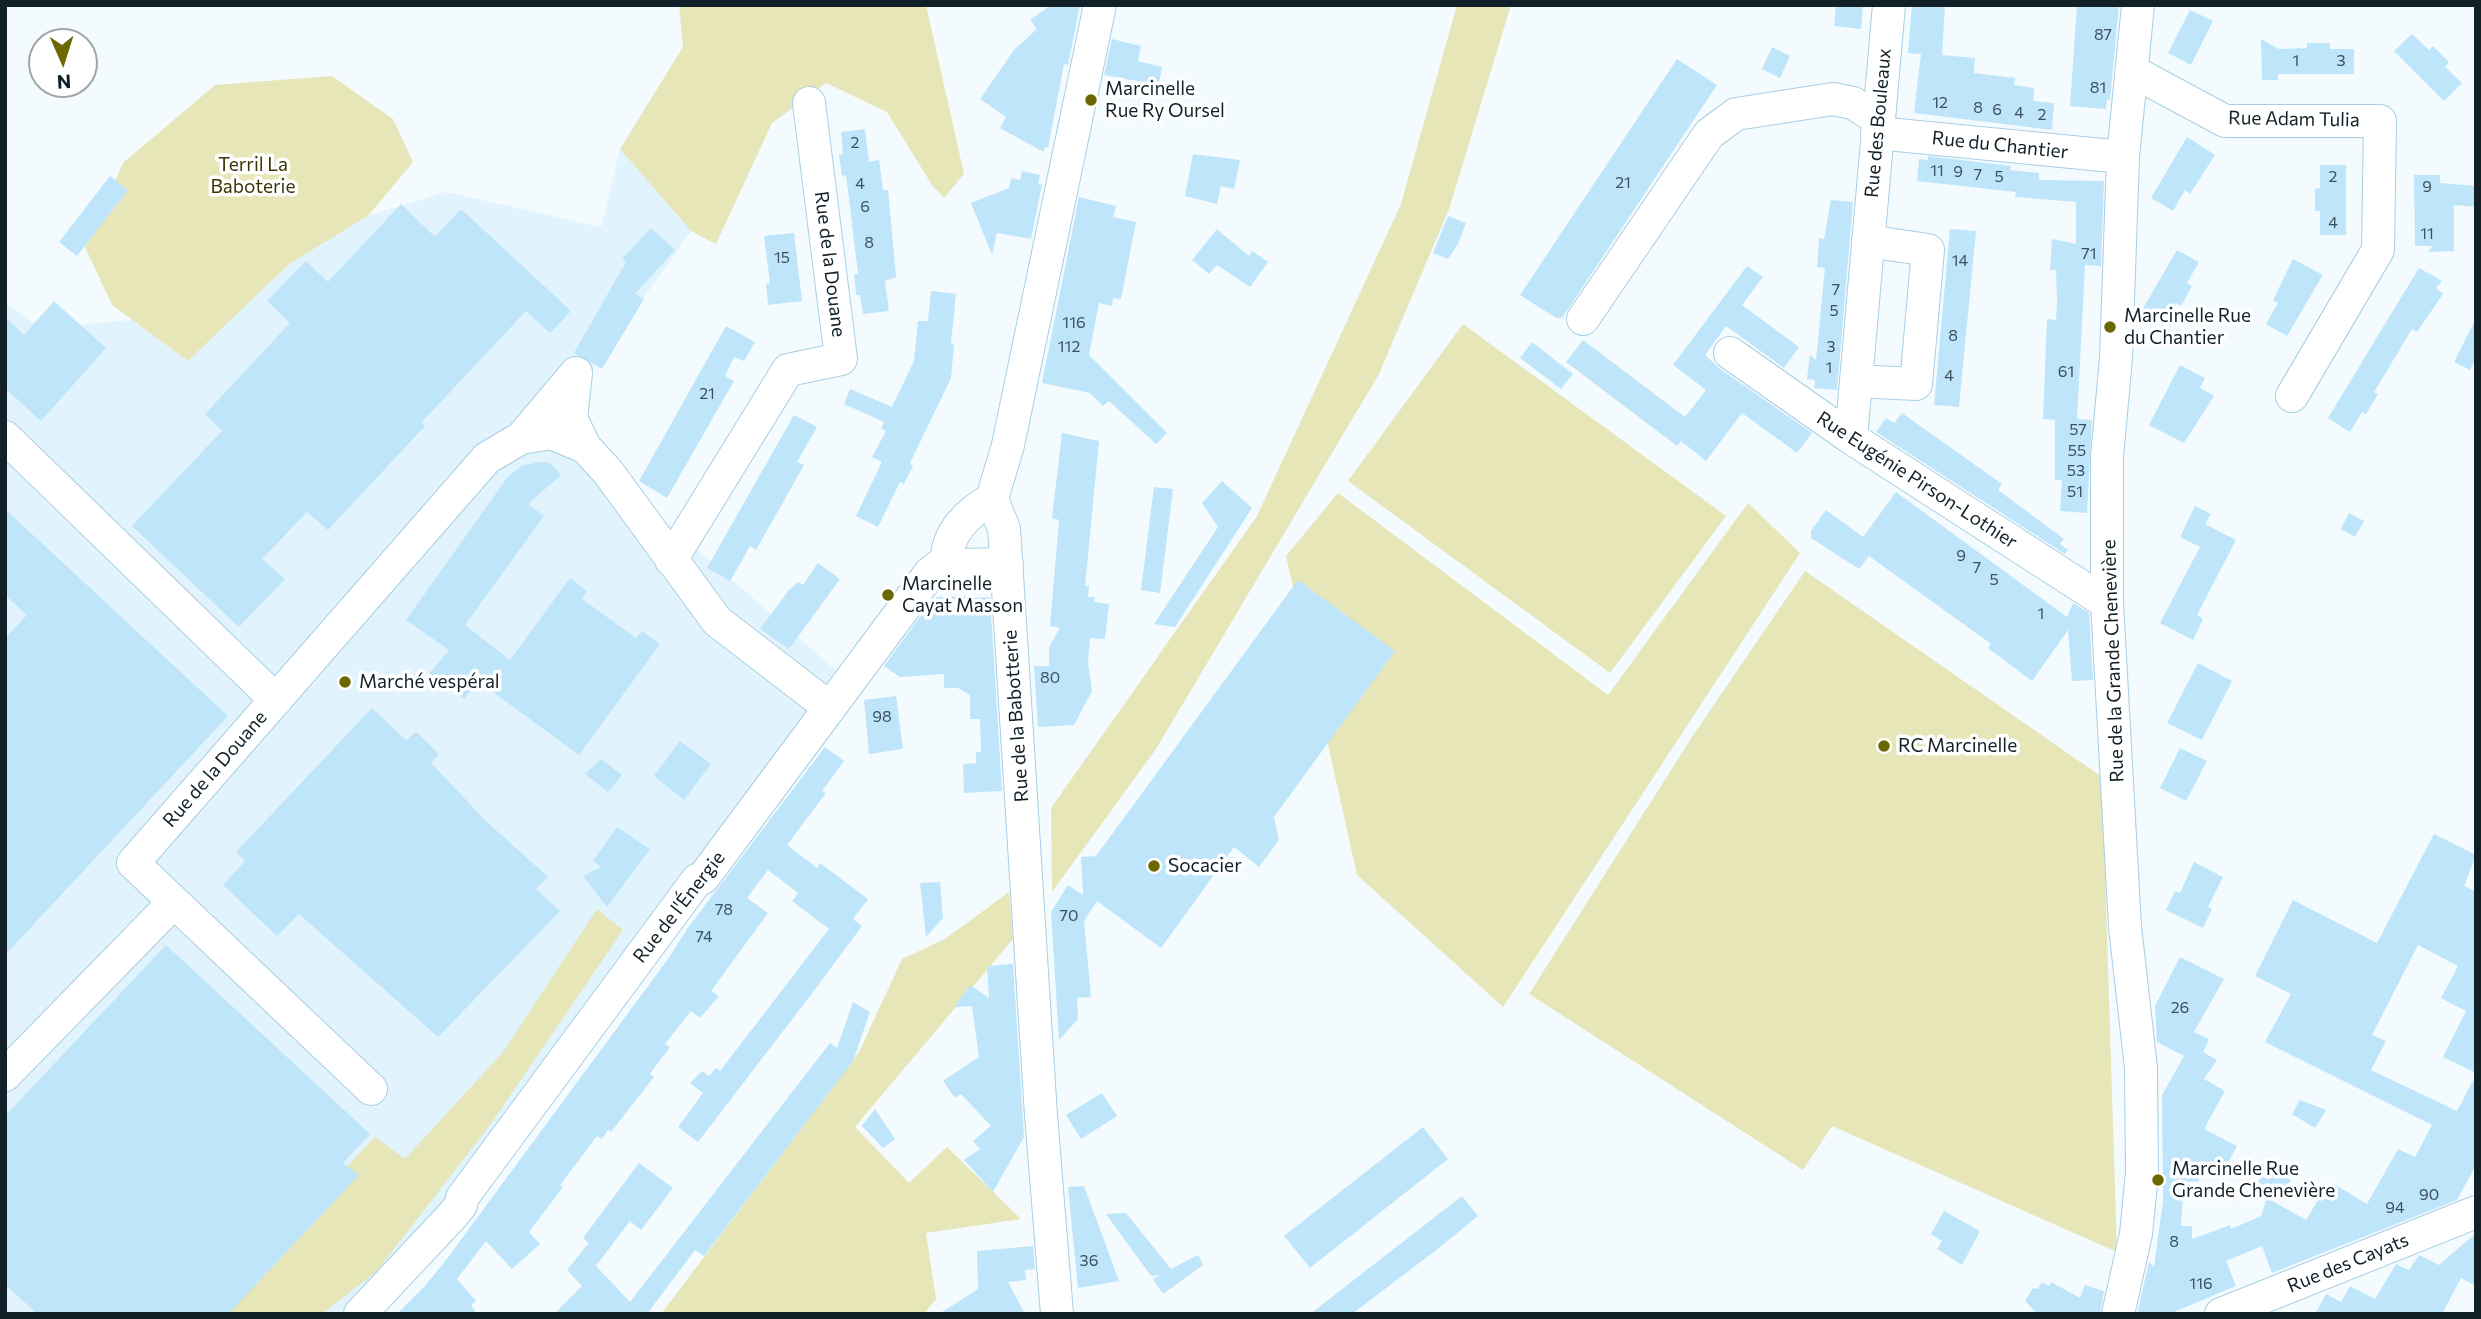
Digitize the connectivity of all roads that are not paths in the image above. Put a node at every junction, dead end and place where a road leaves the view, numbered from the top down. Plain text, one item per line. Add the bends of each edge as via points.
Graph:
1 (1100, 5) edge
2 (1889, 5) edge
3 (2138, 5) edge
4 (2132, 71) junction
5 (809, 103) dead end
6 (1878, 126) junction
7 (2123, 157) junction
8 (1868, 241) junction
9 (1583, 319) dead end
10 (1730, 353) dead end
11 (1856, 381) junction
12 (2292, 396) dead end
13 (5, 437) edge
14 (521, 438) junction
15 (1851, 438) junction
16 (585, 447) junction
17 (992, 499) junction
18 (671, 560) junction
19 (947, 560) junction
20 (1007, 564) junction
21 (2107, 603) junction
22 (276, 700) junction
23 (830, 708) junction
24 (174, 902) junction
25 (5, 1075) edge
26 (370, 1088) dead end
27 (2476, 1212) edge
28 (1061, 1311) edge
29 (360, 1314) edge
30 (2118, 1314) edge
31 (2221, 1314) edge

1 - 17 street via 1008,445
2 - 6 street, Rue des Bouleaux
3 - 4 street, Rue de la Grande Chenevière
4 - 7 street, Rue de la Grande Chenevière
4 - 12 street, Rue Adam Tulia via 2225,121 2380,121 2378,250
5 - 18 street, Rue de la Douane via 841,359 788,370
6 - 7 street, Rue du Chantier
6 - 8 street, Rue des Bouleaux
6 - 9 street via 1853,103 1833,99 1736,114 1709,135
7 - 21 street, Rue de la Grande Chenevière via 2116,358 2107,457
8 - 11 street, Rue des Bouleaux
8 - 11 street via 1928,250 1916,384
10 - 15 street, Rue Eugénie Pirson-Lothier
11 - 15 street, Rue des Bouleaux
13 - 22 street
14 - 16 street, Rue de la Douane via 551,433
14 - 16 street, Rue de la Douane via 576,373 570,418
14 - 22 street, Rue de la Douane via 487,458
15 - 21 street, Rue Eugénie Pirson-Lothier
16 - 18 street, Rue de la Douane
17 - 19 street, Rue de l'Énergie via 952,535
17 - 20 street, Rue de la Babotterie via 1003,529
18 - 23 street, Rue de la Douane via 717,621
19 - 20 street via 959,565
19 - 23 street, Rue de l'Énergie via 930,573
20 - 28 street, Rue de la Babotterie via 1041,1115
21 - 30 street, Rue de la Grande Chenevière via 2125,928 2141,1068 2142,1173 2136,1234
22 - 24 street, Rue de la Douane via 133,863
23 - 29 street, Rue de l'Énergie via 704,878 697,880 461,1205
24 - 25 street
24 - 26 street, Rue de la Douane
27 - 31 street, Rue des Cayats

